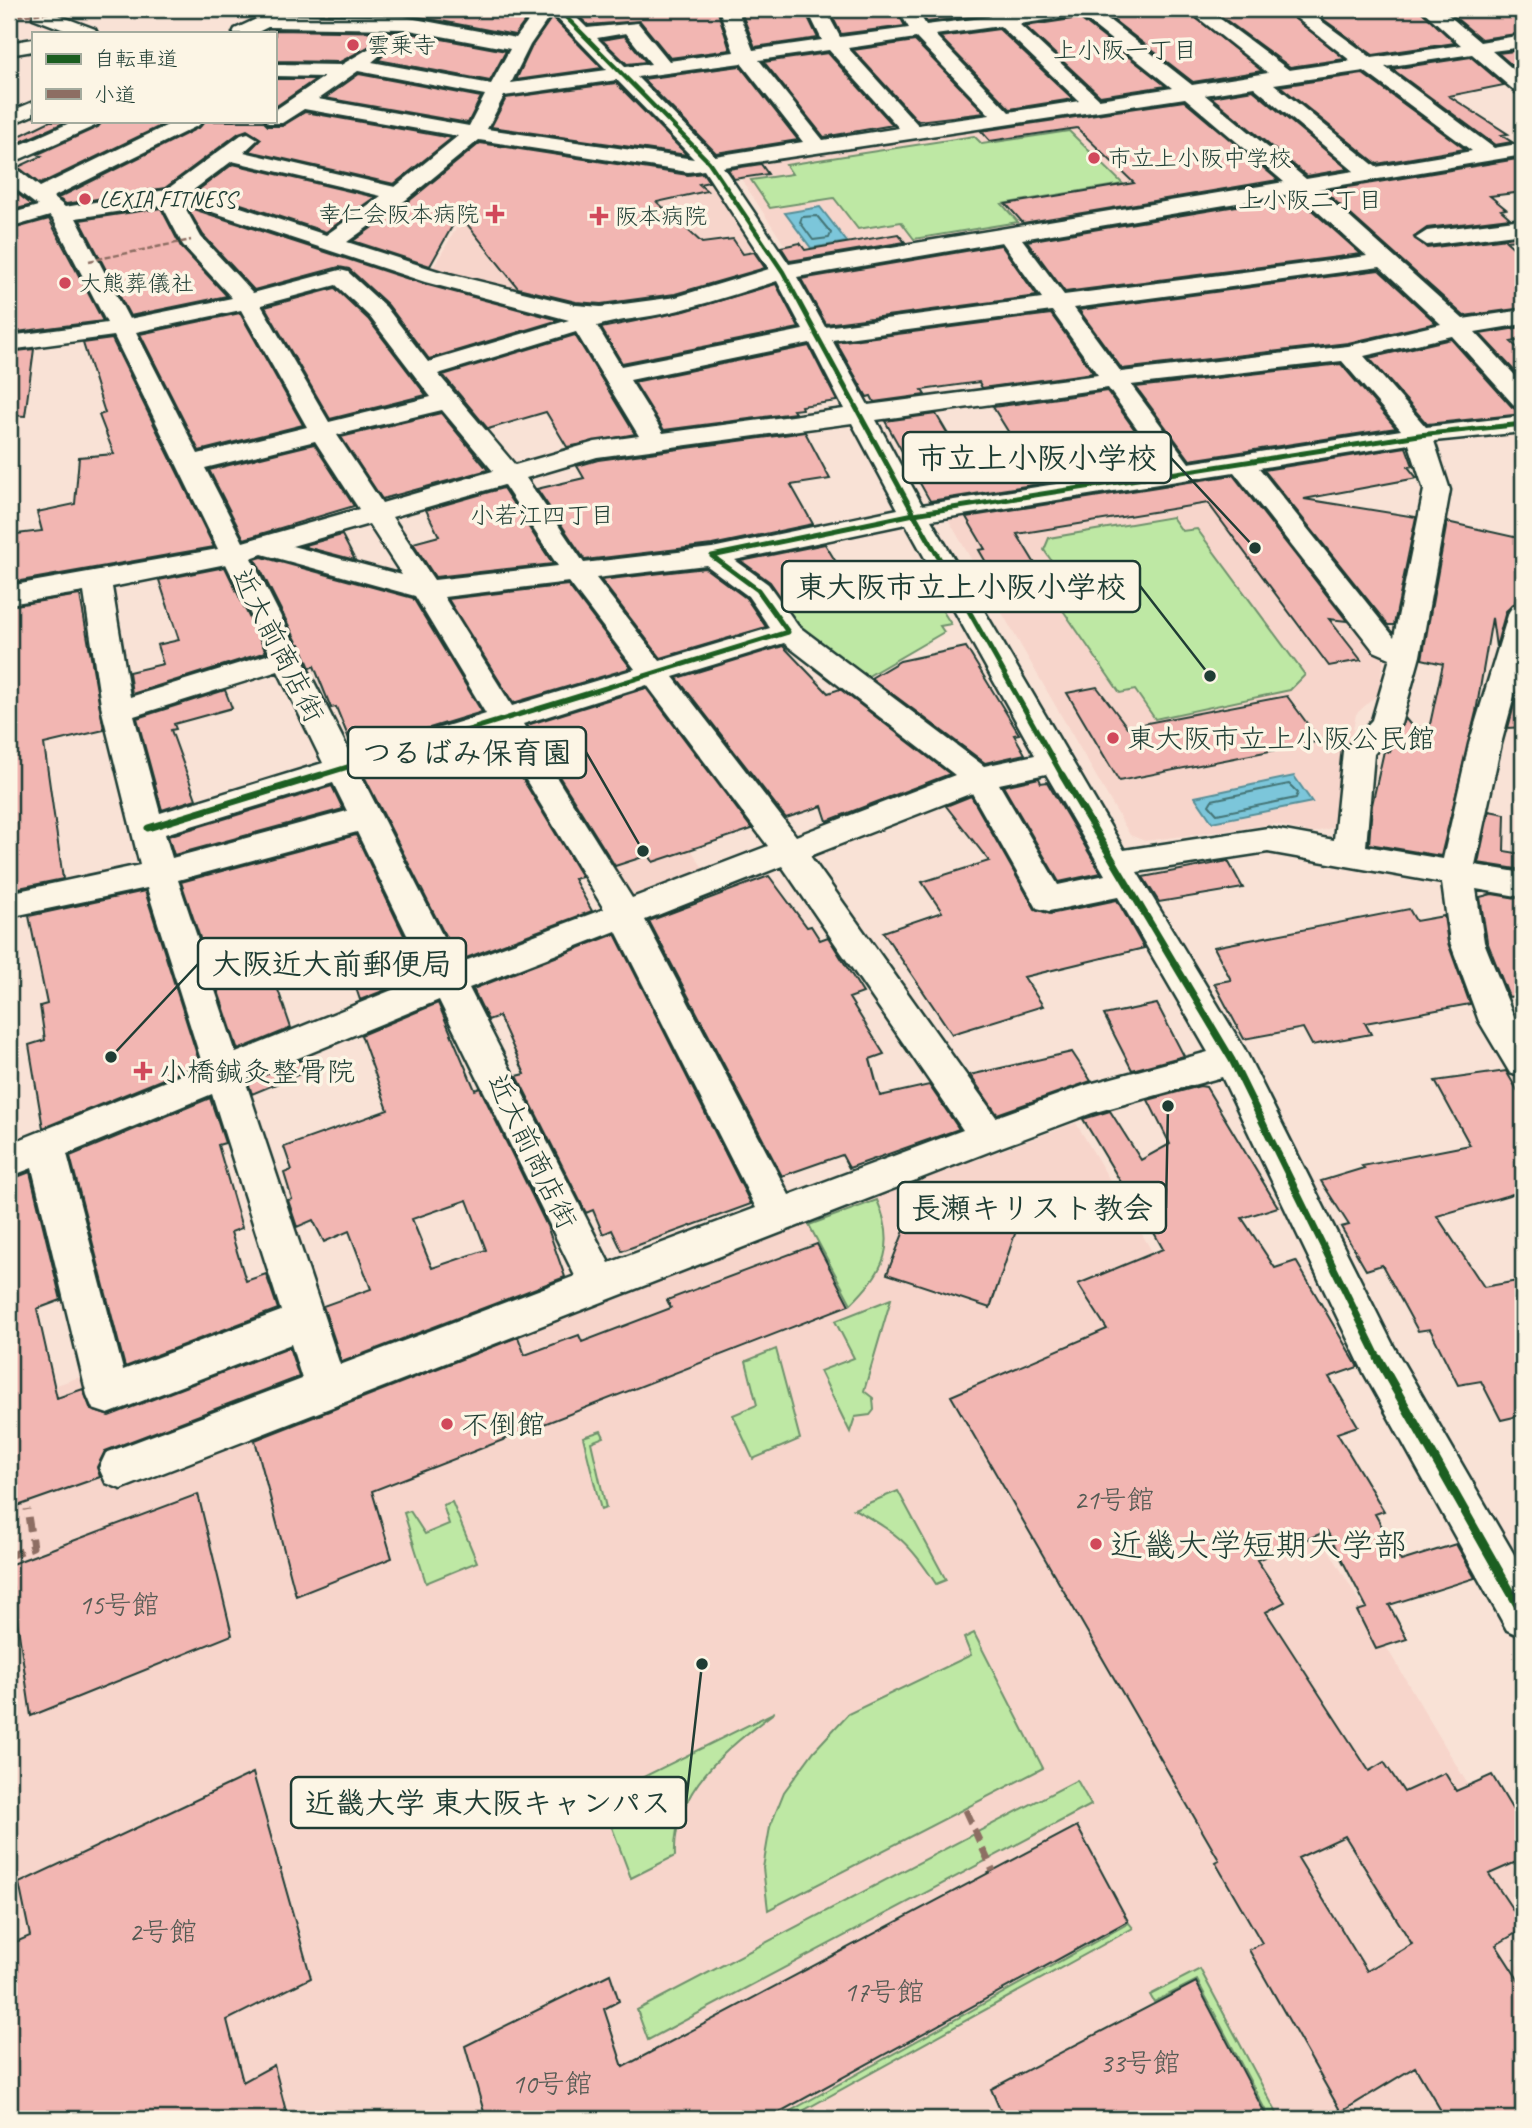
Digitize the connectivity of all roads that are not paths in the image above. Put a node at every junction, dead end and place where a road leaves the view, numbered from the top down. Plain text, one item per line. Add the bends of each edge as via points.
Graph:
1 (42, 9) edge
2 (428, 9) edge
3 (626, 9) edge
4 (728, 9) edge
5 (816, 9) edge
6 (907, 9) edge
7 (1084, 9) edge
8 (1196, 9) edge
9 (1294, 9) edge
10 (1430, 9) edge
11 (289, 15) edge
12 (998, 15) edge
13 (563, 18) edge
14 (411, 25) junction
15 (83, 32) edge
16 (245, 32) edge
17 (921, 32) junction
18 (1523, 41) edge
19 (834, 44) junction
20 (32, 45) edge
21 (521, 46) junction
22 (9, 48) edge
23 (1476, 48) junction
24 (745, 55) junction
25 (1364, 64) junction
26 (664, 67) junction
27 (350, 68) junction
28 (276, 69) edge
29 (619, 73) junction
30 (1284, 76) junction
31 (1257, 80) junction
32 (1523, 88) edge
33 (1190, 90) junction
34 (498, 91) junction
35 (300, 102) junction
36 (1094, 105) junction
37 (32, 108) edge
38 (1003, 117) junction
39 (276, 118) edge
40 (9, 119) edge
41 (88, 122) edge
42 (190, 122) edge
43 (270, 122) edge
44 (912, 131) junction
45 (475, 133) junction
46 (817, 146) junction
47 (228, 154) junction
48 (1511, 154) edge
49 (9, 158) edge
50 (709, 162) junction
51 (9, 174) edge
52 (1371, 174) junction
53 (1302, 186) junction
54 (399, 194) junction
55 (168, 196) junction
56 (50, 207) junction
57 (9, 220) edge
58 (1523, 226) edge
59 (283, 230) junction
60 (1007, 234) junction
61 (1427, 238) dead end
62 (220, 243) junction
63 (327, 244) junction
64 (1385, 260) junction
65 (783, 272) junction
66 (1056, 301) junction
67 (248, 302) junction
68 (588, 317) junction
69 (1523, 317) edge
70 (1459, 327) junction
71 (121, 328) junction
72 (816, 335) junction
73 (9, 343) edge
74 (1348, 353) junction
75 (422, 371) junction
76 (617, 375) junction
77 (1113, 380) junction
78 (1523, 400) edge
79 (447, 401) junction
80 (861, 416) junction
81 (1523, 424) edge
82 (322, 432) junction
83 (1419, 435) junction
84 (654, 440) junction
85 (1241, 463) junction
86 (188, 464) junction
87 (1183, 473) junction
88 (511, 476) junction
89 (374, 514) junction
90 (914, 514) junction
91 (261, 546) junction
92 (233, 554) junction
93 (712, 556) junction
94 (579, 574) junction
95 (97, 581) junction
96 (426, 590) junction
97 (9, 594) edge
98 (1523, 612) edge
99 (788, 632) junction
100 (1405, 653) junction
101 (285, 659) junction
102 (654, 673) junction
103 (117, 711) junction
104 (504, 720) junction
105 (1054, 761) junction
106 (342, 769) junction
107 (979, 778) junction
108 (365, 818) junction
109 (148, 828) junction
110 (790, 852) junction
111 (1349, 853) junction
112 (1457, 872) junction
113 (159, 873) junction
114 (1122, 873) junction
115 (1523, 885) edge
116 (9, 905) edge
117 (625, 915) junction
118 (448, 982) junction
119 (1232, 1060) junction
120 (1523, 1063) edge
121 (223, 1074) junction
122 (988, 1136) junction
123 (46, 1146) junction
124 (9, 1161) edge
125 (779, 1215) junction
126 (600, 1286) junction
127 (302, 1321) junction
128 (327, 1390) junction
129 (121, 1468) dead end
130 (1523, 1614) edge

1 - 15 street via 40,14
2 - 14 street
3 - 13 street
4 - 24 street
5 - 19 street
6 - 17 street
7 - 12 street
7 - 33 street
8 - 30 street
9 - 25 street
10 - 23 street
11 - 14 street
11 - 16 street via 265,20
12 - 17 street
12 - 36 street
13 - 21 street
13 - 26 street via 631,27
13 - 29 street
14 - 21 street
14 - 27 street
17 - 19 street
17 - 38 street
18 - 23 street
19 - 24 street
19 - 44 street
20 - 22 street
21 - 34 street
23 - 25 street
23 - 32 street
24 - 26 street
24 - 46 street
25 - 30 street
25 - 48 street
26 - 29 street
27 - 28 street
27 - 34 street
27 - 35 street
29 - 34 street
29 - 50 street
30 - 31 street
31 - 33 street
31 - 52 street
33 - 36 street
33 - 53 street
34 - 45 street
35 - 39 street
35 - 45 street
36 - 38 street
37 - 40 street
38 - 44 street
41 - 49 street
42 - 56 street
43 - 47 street
44 - 46 street
45 - 50 street via 688,166
45 - 54 street
46 - 50 street
47 - 54 street
47 - 55 street
48 - 52 street
50 - 65 street
51 - 56 street, 近大前商店街
52 - 53 street
53 - 60 street
53 - 64 street
54 - 63 street
55 - 56 street
55 - 59 street
55 - 62 street via 191,240
56 - 57 street
56 - 71 street, 近大前商店街 via 73,230
58 - 61 street
59 - 62 street
59 - 63 street
60 - 65 street
60 - 66 street
62 - 67 street
63 - 68 street via 489,293
64 - 66 street
64 - 70 street
65 - 68 street via 684,301
65 - 72 street
66 - 72 street
66 - 77 street
67 - 71 street
67 - 75 street via 340,277 378,312
67 - 82 street
68 - 75 street
68 - 76 street
69 - 70 street
70 - 74 street
70 - 78 street
71 - 73 street
71 - 86 street, 近大前商店街
72 - 76 street
72 - 80 street
74 - 77 street
74 - 83 street
75 - 79 street
76 - 84 street
77 - 80 street
77 - 87 street
79 - 82 street
79 - 88 street
80 - 84 street
80 - 90 street
81 - 83 street
82 - 86 street
82 - 89 street
83 - 85 street
83 - 100 street via 1437,491
84 - 88 street via 595,450
85 - 87 street
85 - 100 street via 1384,644
86 - 92 street, 近大前商店街
87 - 90 street
88 - 89 street
88 - 94 street
89 - 91 street
89 - 96 street
90 - 93 street
90 - 105 street
91 - 92 street
91 - 96 street
92 - 95 street
92 - 101 street, 近大前商店街
93 - 94 street
93 - 99 street via 758,590
94 - 96 street
94 - 102 street
95 - 97 street
95 - 103 street
96 - 104 street
98 - 112 street via 1485,744
99 - 102 street
99 - 107 street
100 - 111 street via 1386,724 1359,751
101 - 103 street
101 - 106 street, 近大前商店街
102 - 104 street
102 - 110 street
103 - 109 street
104 - 106 street
104 - 117 street
105 - 107 street
105 - 114 street
106 - 108 street, 近大前商店街
106 - 109 street
107 - 110 street
107 - 114 street via 1049,899
108 - 113 street
108 - 118 street, 近大前商店街
109 - 113 street
110 - 117 street
110 - 122 street
111 - 112 street
111 - 114 street via 1268,839
112 - 115 street
112 - 120 street via 1467,942 1497,1021
113 - 116 street
113 - 121 street
114 - 119 street
117 - 118 street
117 - 125 street
118 - 121 street
118 - 126 street, 近大前商店街
119 - 122 street via 1086,1100
119 - 130 street via 1379,1360
121 - 123 street
121 - 127 street
122 - 125 street
123 - 124 street
123 - 127 street via 108,1395
125 - 126 street
126 - 128 street
127 - 128 street
128 - 129 street

